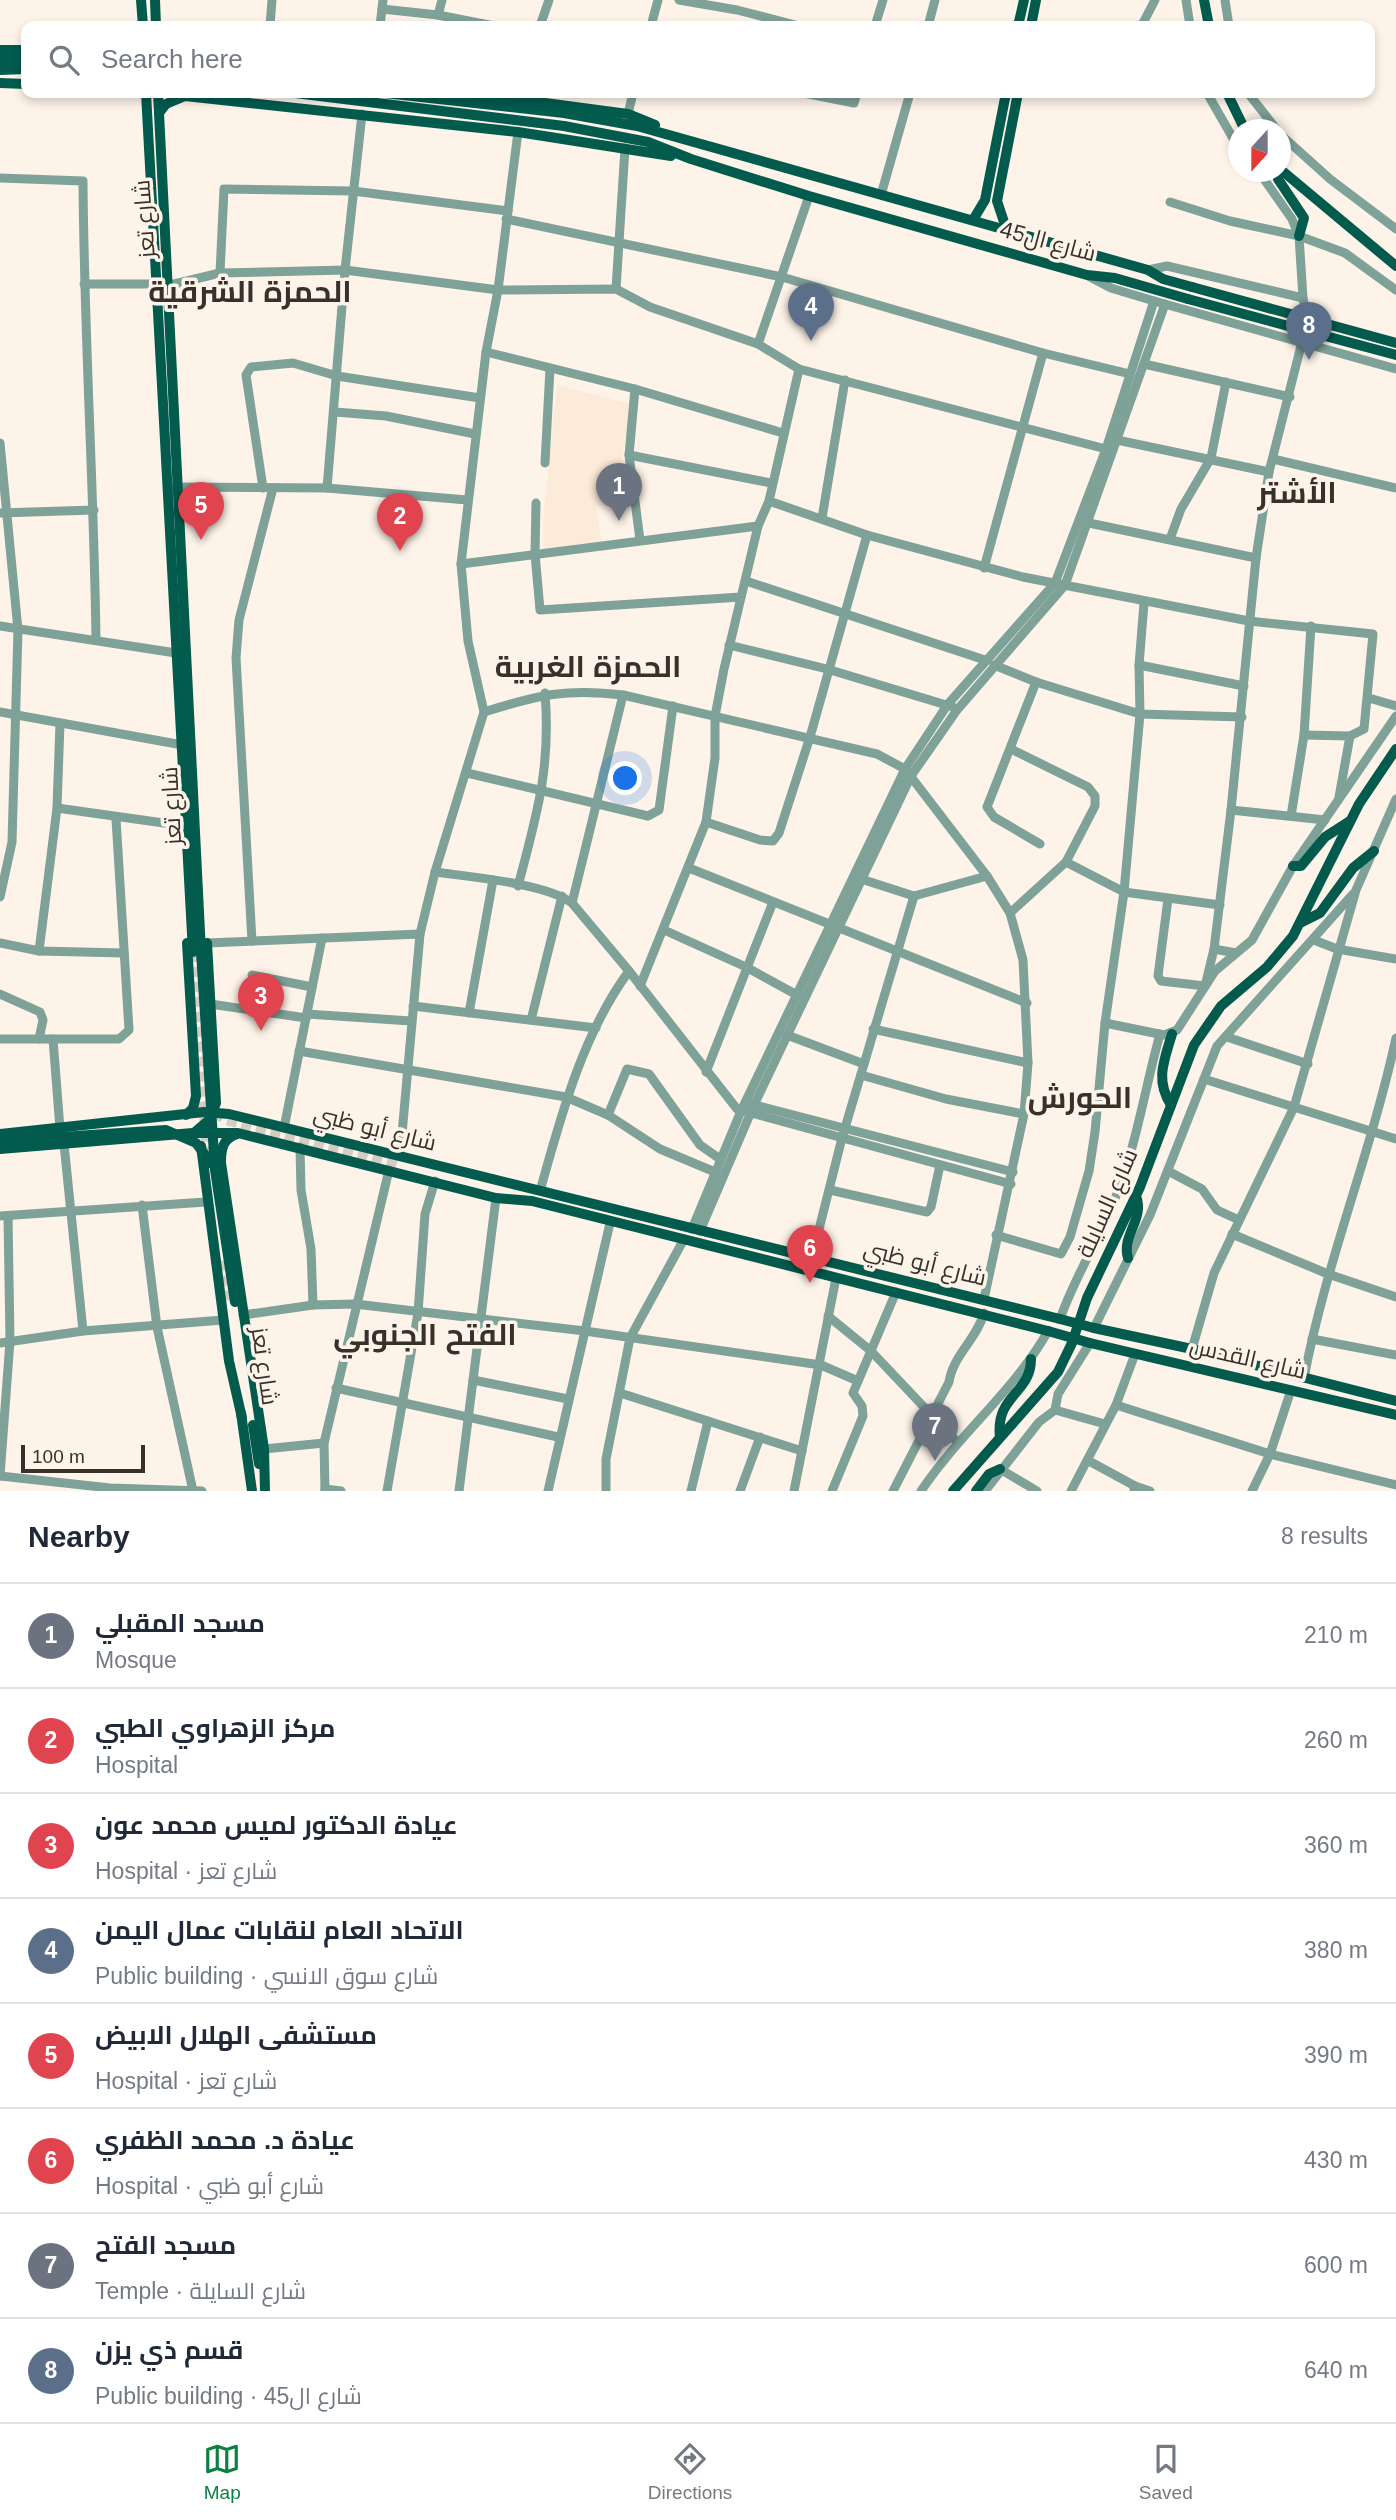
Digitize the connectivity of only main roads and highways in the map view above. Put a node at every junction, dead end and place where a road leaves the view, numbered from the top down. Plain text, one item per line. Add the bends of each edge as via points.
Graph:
1 (141, 0) edge
2 (155, 0) edge
3 (1024, 0) edge
4 (1036, 0) edge
5 (1204, 0) edge
6 (143, 21) edge
7 (156, 21) edge
8 (1019, 21) edge
9 (1032, 21) edge
10 (1208, 21) edge
11 (0, 50) edge
12 (21, 50) edge
13 (21, 60) edge
14 (0, 61) edge
15 (21, 69) edge
16 (0, 70) edge
17 (0, 83) edge
18 (21, 84) edge
19 (146, 98) edge
20 (158, 98) edge
21 (176, 98) edge
22 (219, 98) edge
23 (336, 98) edge
24 (430, 98) edge
25 (537, 98) edge
26 (1005, 98) edge
27 (1017, 98) edge
28 (1229, 98) edge
29 (158, 114) junction
30 (1240, 119) edge
31 (696, 142) junction
32 (691, 159) junction
33 (1291, 179) edge
34 (1280, 182) edge
35 (985, 200) junction
36 (997, 201) junction
37 (973, 220) junction
38 (1006, 228) junction
39 (1299, 236) road end
40 (1396, 265) edge
41 (1396, 343) edge
42 (1396, 355) edge
43 (184, 746) junction
44 (1396, 749) edge
45 (186, 785) junction
46 (1350, 821) junction
47 (1374, 851) road end
48 (1293, 866) road end
49 (1302, 922) junction
50 (200, 949) junction
51 (1172, 1034) road end
52 (213, 1048) junction
53 (194, 1049) junction
54 (216, 1096) junction
55 (1171, 1105) junction
56 (214, 1112) junction
57 (186, 1115) junction
58 (234, 1116) junction
59 (126, 1123) junction
60 (278, 1126) junction
61 (199, 1133) junction
62 (238, 1133) junction
63 (0, 1134) edge
64 (172, 1135) junction
65 (128, 1139) junction
66 (270, 1140) junction
67 (0, 1141) edge
68 (0, 1149) edge
69 (201, 1158) junction
70 (396, 1164) junction
71 (219, 1174) junction
72 (203, 1180) junction
73 (1136, 1196) junction
74 (531, 1201) junction
75 (1128, 1258) road end
76 (984, 1299) junction
77 (231, 1302) junction
78 (984, 1312) junction
79 (1090, 1343) joint
80 (1031, 1359) road end
81 (1396, 1401) edge
82 (1396, 1415) edge
83 (242, 1418) junction
84 (999, 1437) junction
85 (1000, 1469) road end
86 (252, 1491) edge
87 (264, 1491) edge
88 (953, 1491) edge
89 (976, 1491) edge

1 - 6 main road
2 - 7 main road
3 - 8 main road
4 - 9 main road
5 - 10 main road
11 - 12 main road
13 - 14 main road
15 - 16 main road
17 - 18 main road
19 - 43 main road, شارع تعز
20 - 29 main road, شارع تعز
21 - 29 main road, شارع ال45
22 - 32 main road, شارع ال45 via 518,132
23 - 32 main road, شارع ال45 via 564,126 648,142
24 - 31 main road, شارع ال45 via 564,113
25 - 31 main road, شارع ال45 via 628,114
26 - 35 main road
27 - 36 main road
28 - 30 main road
29 - 43 main road, شارع تعز via 179,487
31 - 37 main road, شارع ال45
32 - 42 main road, شارع ال45, bridge via 1087,275 1115,278
33 - 40 main road
34 - 39 main road via 1304,218
35 - 36 main road
35 - 37 main road
36 - 38 main road
37 - 38 main road, شارع ال45
38 - 41 main road, شارع ال45, bridge via 1148,270 1163,279
43 - 45 main road, شارع تعز
44 - 46 main road, شارع السايلة
45 - 50 main road, شارع تعز
45 - 53 main road via 178,825
46 - 48 main road via 1325,837 1304,864
46 - 49 main road, شارع السايلة
47 - 49 main road via 1353,868 1320,912
49 - 55 main road, شارع السايلة via 1282,952 1206,1024 1188,1056
50 - 52 main road
50 - 71 main road, شارع تعز, bridge
51 - 55 main road via 1160,1075 1161,1088
52 - 53 main road via 206,1058
52 - 54 main road
53 - 57 main road via 196,1096
54 - 56 main road
54 - 58 main road
55 - 73 main road, شارع السايلة
56 - 57 main road, شارع أبو ظبي
56 - 58 main road, شارع أبو ظبي
56 - 61 main road
57 - 59 main road, شارع أبو ظبي
58 - 60 main road, شارع أبو ظبي
58 - 61 main road via 214,1121
59 - 63 main road, شارع أبو ظبي
59 - 65 main road via 135,1131
60 - 66 main road via 265,1132
60 - 70 main road, شارع أبو ظبي
61 - 62 main road, شارع أبو ظبي
61 - 64 main road, شارع أبو ظبي
61 - 69 main road
62 - 66 main road, شارع أبو ظبي
62 - 71 main road via 222,1146
64 - 65 main road, شارع أبو ظبي
64 - 69 main road via 190,1143
65 - 68 main road, شارع أبو ظبي
66 - 70 main road, شارع أبو ظبي
67 - 71 main road, bridge via 166,1130 196,1143
69 - 72 main road
70 - 74 main road
70 - 74 main road, شارع أبو ظبي via 435,1181 496,1198
70 - 76 main road, شارع أبو ظبي via 540,1191
71 - 72 main road via 214,1169
71 - 77 main road, شارع تعز, bridge
71 - 87 main road via 264,1449
72 - 83 main road
73 - 75 main road via 1139,1209 1126,1244
73 - 84 main road, شارع السايلة via 1058,1372
74 - 78 main road, شارع أبو ظبي
76 - 78 main road
76 - 81 main road, شارع أبو ظبي, bridge
77 - 83 main road, شارع تعز
77 - 87 main road, شارع تعز
78 - 79 main road, شارع أبو ظبي, bridge
79 - 82 main road, شارع القدس
80 - 84 main road via 1020,1388 1000,1413
83 - 86 main road, شارع تعز
84 - 88 main road, شارع السايلة
85 - 89 main road via 989,1474

